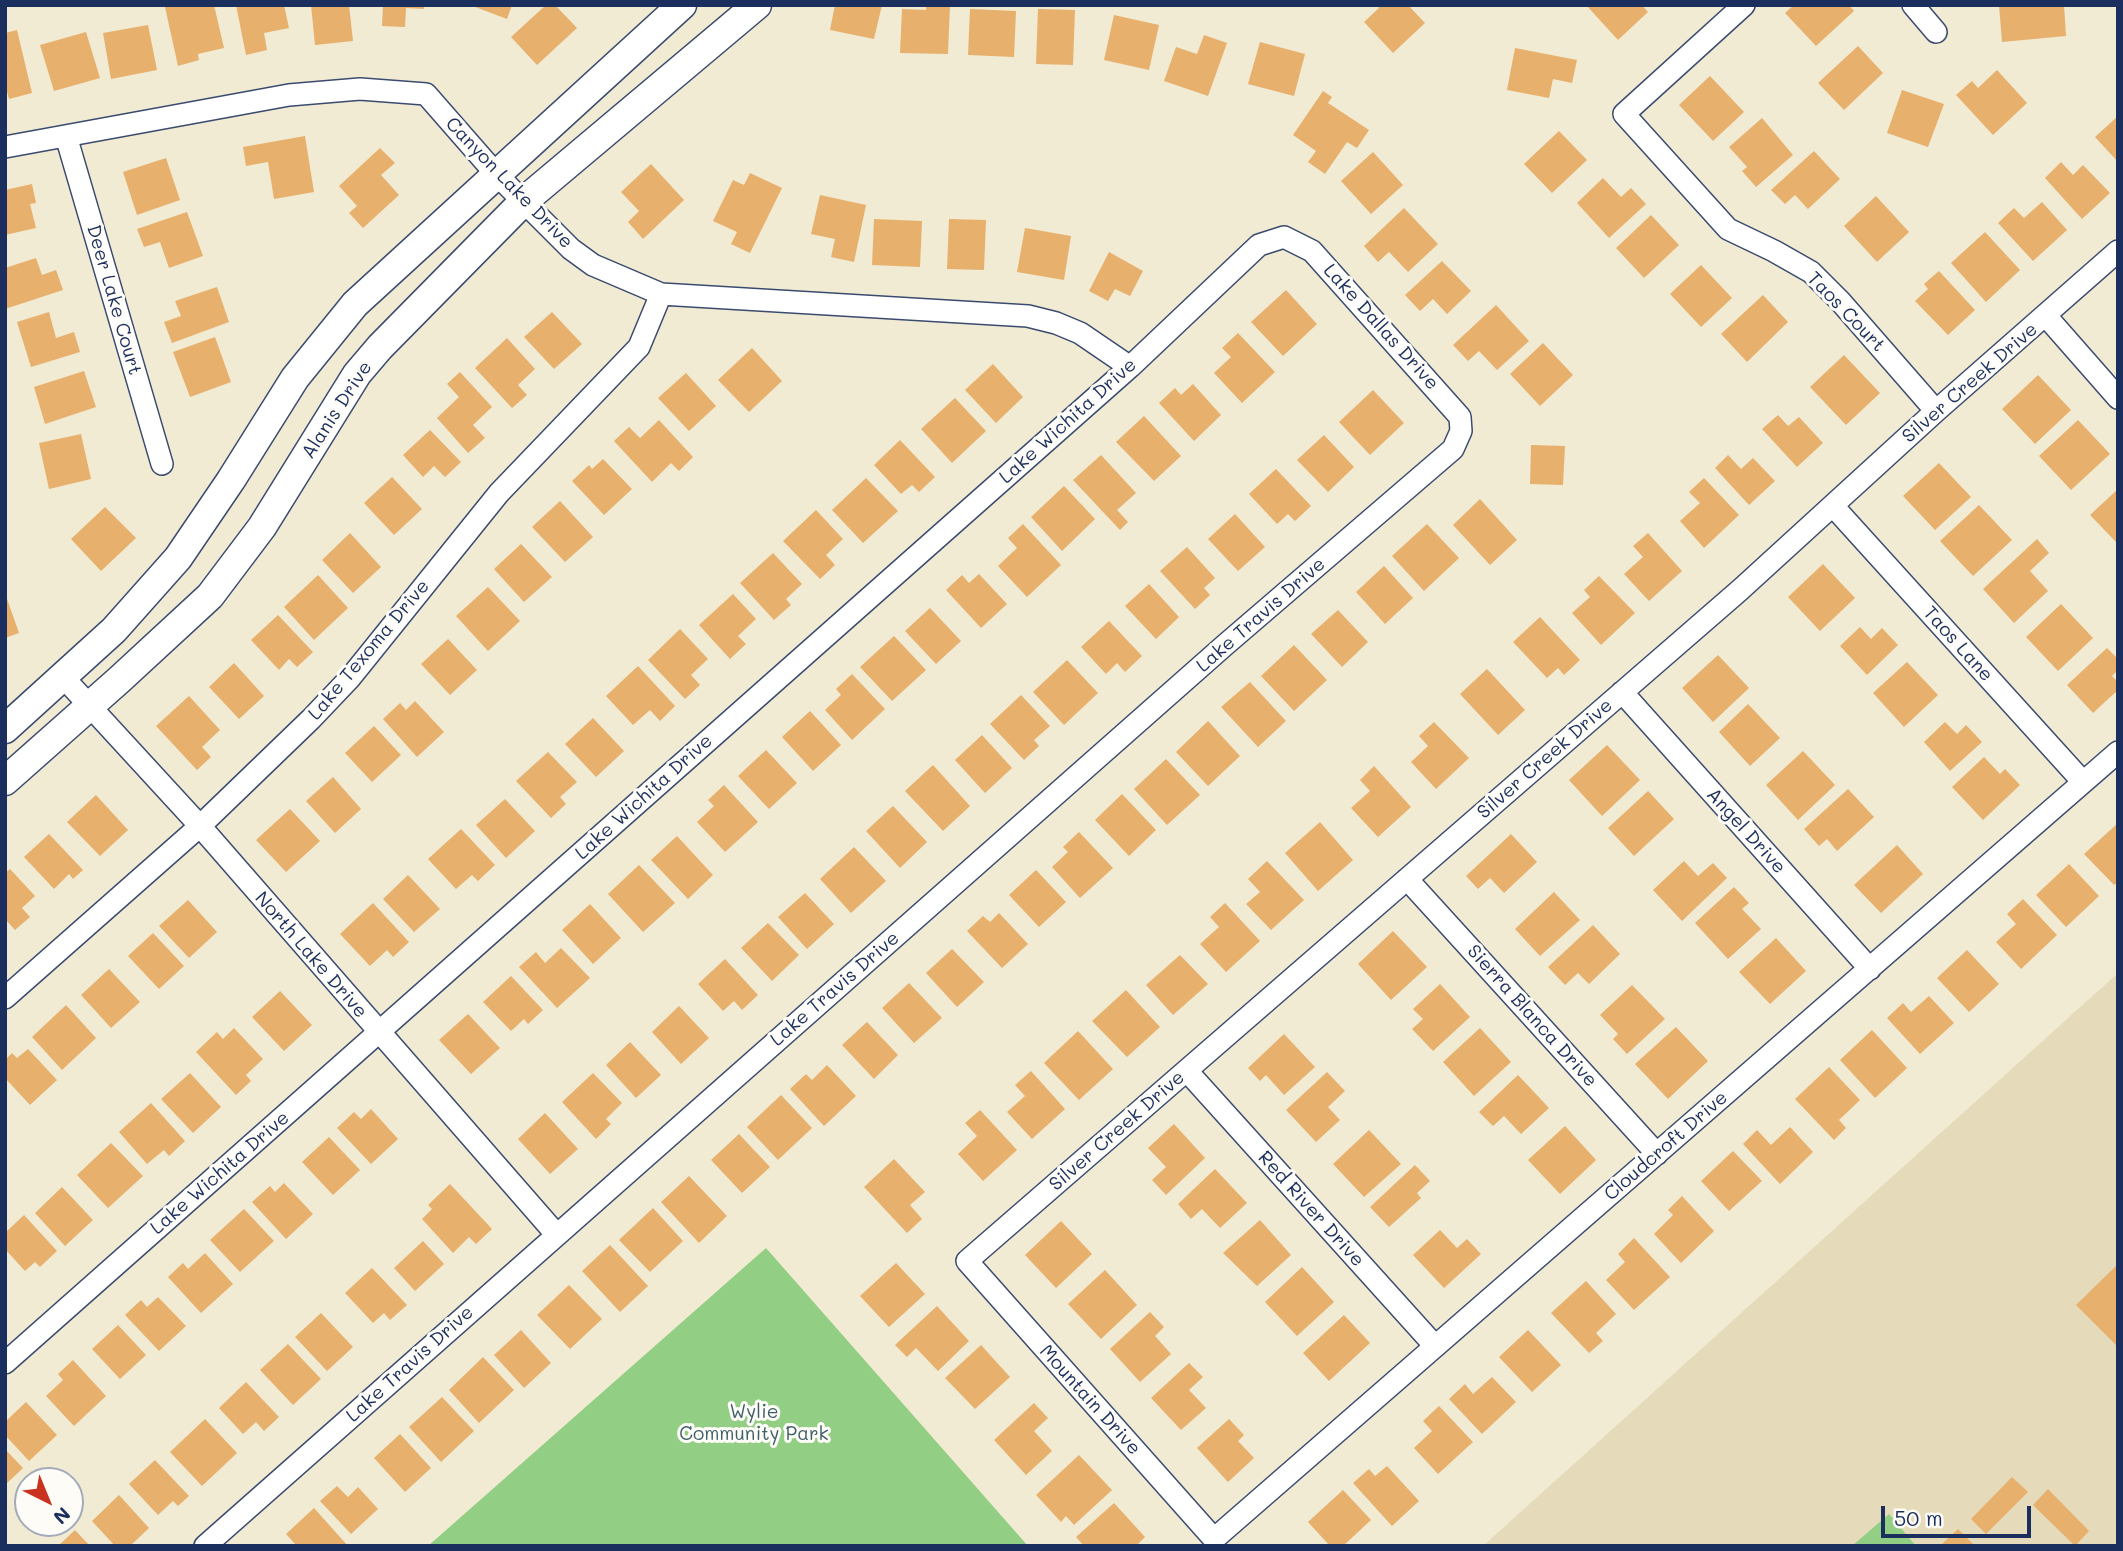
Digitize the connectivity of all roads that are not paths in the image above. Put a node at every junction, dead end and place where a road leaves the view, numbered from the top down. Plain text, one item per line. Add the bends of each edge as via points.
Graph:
1 (681, 5) edge
2 (757, 5) edge
3 (1744, 5) edge
4 (1913, 5) edge
5 (1936, 32) dead end
6 (65, 136) junction
7 (5, 147) edge
8 (496, 174) junction
9 (524, 201) junction
10 (1284, 237) joint
11 (2118, 251) edge
12 (661, 295) junction
13 (2046, 316) junction
14 (1130, 367) junction
15 (2118, 398) edge
16 (1936, 411) junction
17 (1461, 431) joint
18 (162, 464) dead end
19 (1833, 506) junction
20 (64, 678) junction
21 (1622, 692) junction
22 (89, 707) junction
23 (5, 729) edge
24 (2118, 752) edge
25 (5, 781) edge
26 (2083, 782) junction
27 (200, 827) junction
28 (1407, 879) junction
29 (1870, 969) junction
30 (5, 999) edge
31 (379, 1032) junction
32 (1187, 1071) junction
33 (1657, 1154) junction
34 (556, 1234) junction
35 (967, 1261) joint
36 (1435, 1346) junction
37 (5, 1363) edge
38 (1214, 1539) joint
39 (205, 1546) edge

1 - 8 main road
2 - 9 main road, Alanis Drive
3 - 16 street, Taos Court via 1624,114 1728,229 1811,272
4 - 5 street
6 - 7 street, Canyon Lake Drive
6 - 8 street, Canyon Lake Drive via 289,95 360,89 426,94
6 - 18 street, Deer Lake Court
8 - 9 street, Canyon Lake Drive
8 - 20 main road via 355,304 295,379 178,558
9 - 12 street, Canyon Lake Drive via 593,265
9 - 22 main road, Alanis Drive via 357,374 262,527 210,596
10 - 14 street, Lake Wichita Drive via 1259,245
10 - 17 street, Lake Dallas Drive via 1312,251 1451,405 1460,416
11 - 13 street, Silver Creek Drive
12 - 14 street, Canyon Lake Drive via 1028,316 1080,333
12 - 27 street, Lake Texoma Drive via 630,358 499,493 350,678
13 - 15 street
13 - 16 street, Silver Creek Drive
14 - 31 street, Lake Wichita Drive
16 - 19 street, Silver Creek Drive
17 - 34 street, Lake Travis Drive via 1453,449
19 - 21 street, Silver Creek Drive
19 - 26 street, Taos Lane
20 - 22 street, North Lake Drive
20 - 23 main road
21 - 28 street, Silver Creek Drive
21 - 29 street, Angel Drive
22 - 25 main road, Alanis Drive
22 - 27 street, North Lake Drive
24 - 26 street, Cloudcroft Drive
26 - 29 street, Cloudcroft Drive
27 - 30 street, Lake Texoma Drive
27 - 31 street, North Lake Drive
28 - 32 street, Silver Creek Drive
28 - 33 street, Sierra Blanca Drive
29 - 33 street, Cloudcroft Drive
31 - 34 street, North Lake Drive
31 - 37 street, Lake Wichita Drive
32 - 35 street, Silver Creek Drive
32 - 36 street, Red River Drive
33 - 36 street, Cloudcroft Drive
34 - 39 street, Lake Travis Drive
35 - 38 street, Mountain Drive
36 - 38 street, Cloudcroft Drive

